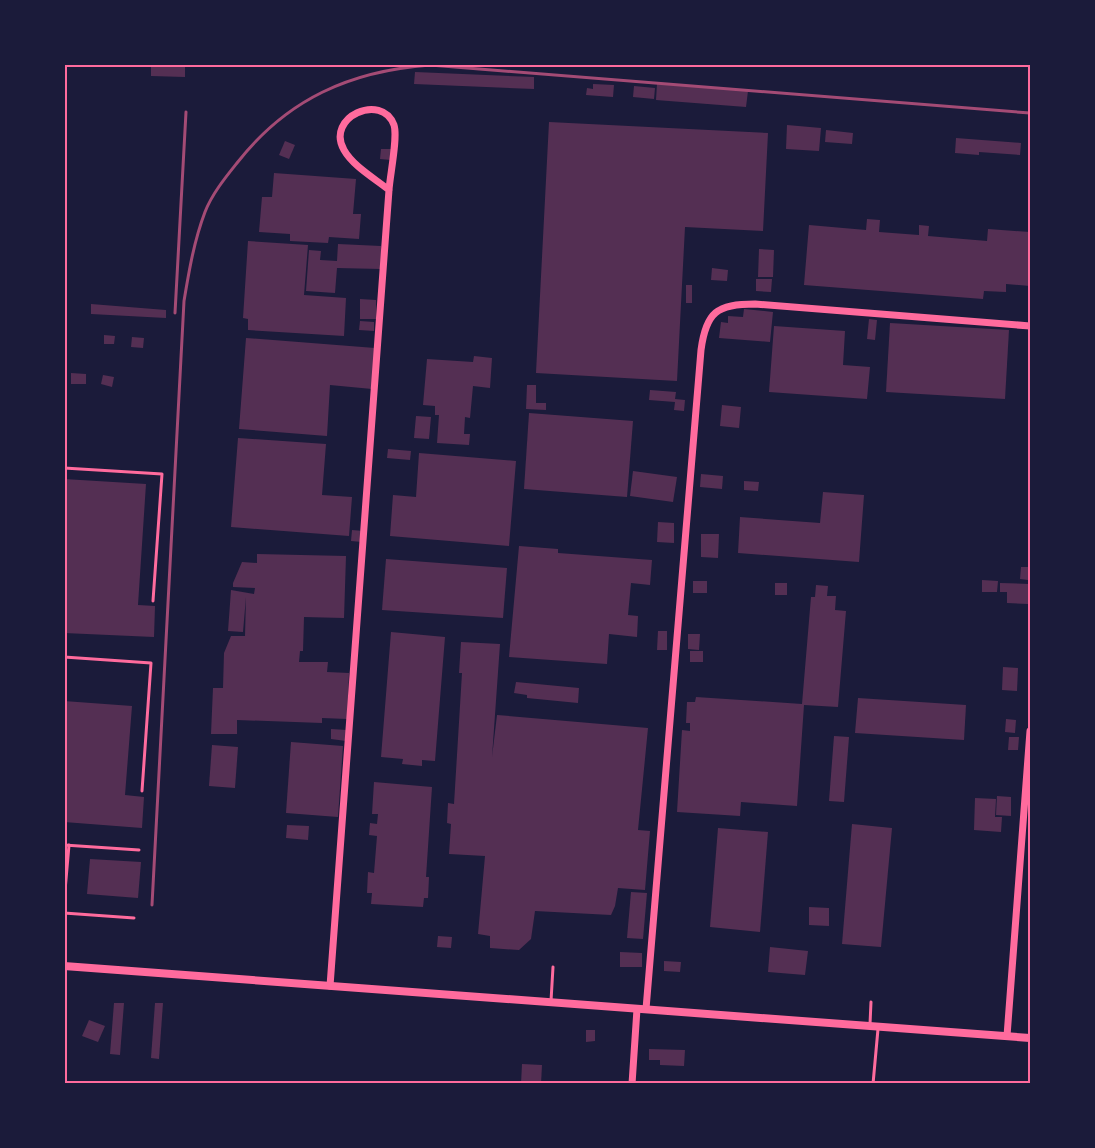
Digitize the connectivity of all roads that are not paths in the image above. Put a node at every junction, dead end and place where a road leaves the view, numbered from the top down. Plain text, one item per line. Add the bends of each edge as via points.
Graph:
1 (69, 64) edge
2 (64, 67) edge
3 (389, 190) junction
4 (1030, 326) edge
5 (64, 468) edge
6 (153, 601) dead end
7 (64, 657) edge
8 (1030, 731) edge
9 (142, 791) dead end
10 (67, 845) edge
11 (139, 850) dead end
12 (64, 902) edge
13 (64, 913) edge
14 (135, 918) dead end
15 (1006, 935) dead end
16 (1015, 936) junction
17 (64, 966) edge
18 (553, 967) dead end
19 (330, 986) junction
20 (551, 1002) junction
21 (871, 1002) dead end
22 (642, 1009) junction
23 (874, 1026) junction
24 (1007, 1036) junction
25 (1030, 1038) edge
26 (632, 1083) edge
27 (873, 1083) edge

1 - 2 lane
3 - 3 street via 395,132 392,122 379,111 359,111 343,124 341,143 351,159
3 - 19 street
4 - 22 street via 755,304 736,304 710,317 701,350
5 - 6 lane via 162,474
7 - 9 lane via 151,663
8 - 16 street
10 - 11 lane
10 - 12 lane
13 - 14 lane
15 - 16 lane
16 - 24 street
17 - 19 main road
18 - 20 lane
19 - 20 main road
20 - 22 main road
21 - 23 lane
22 - 23 main road
22 - 26 street
23 - 24 main road
23 - 27 lane
24 - 25 main road

